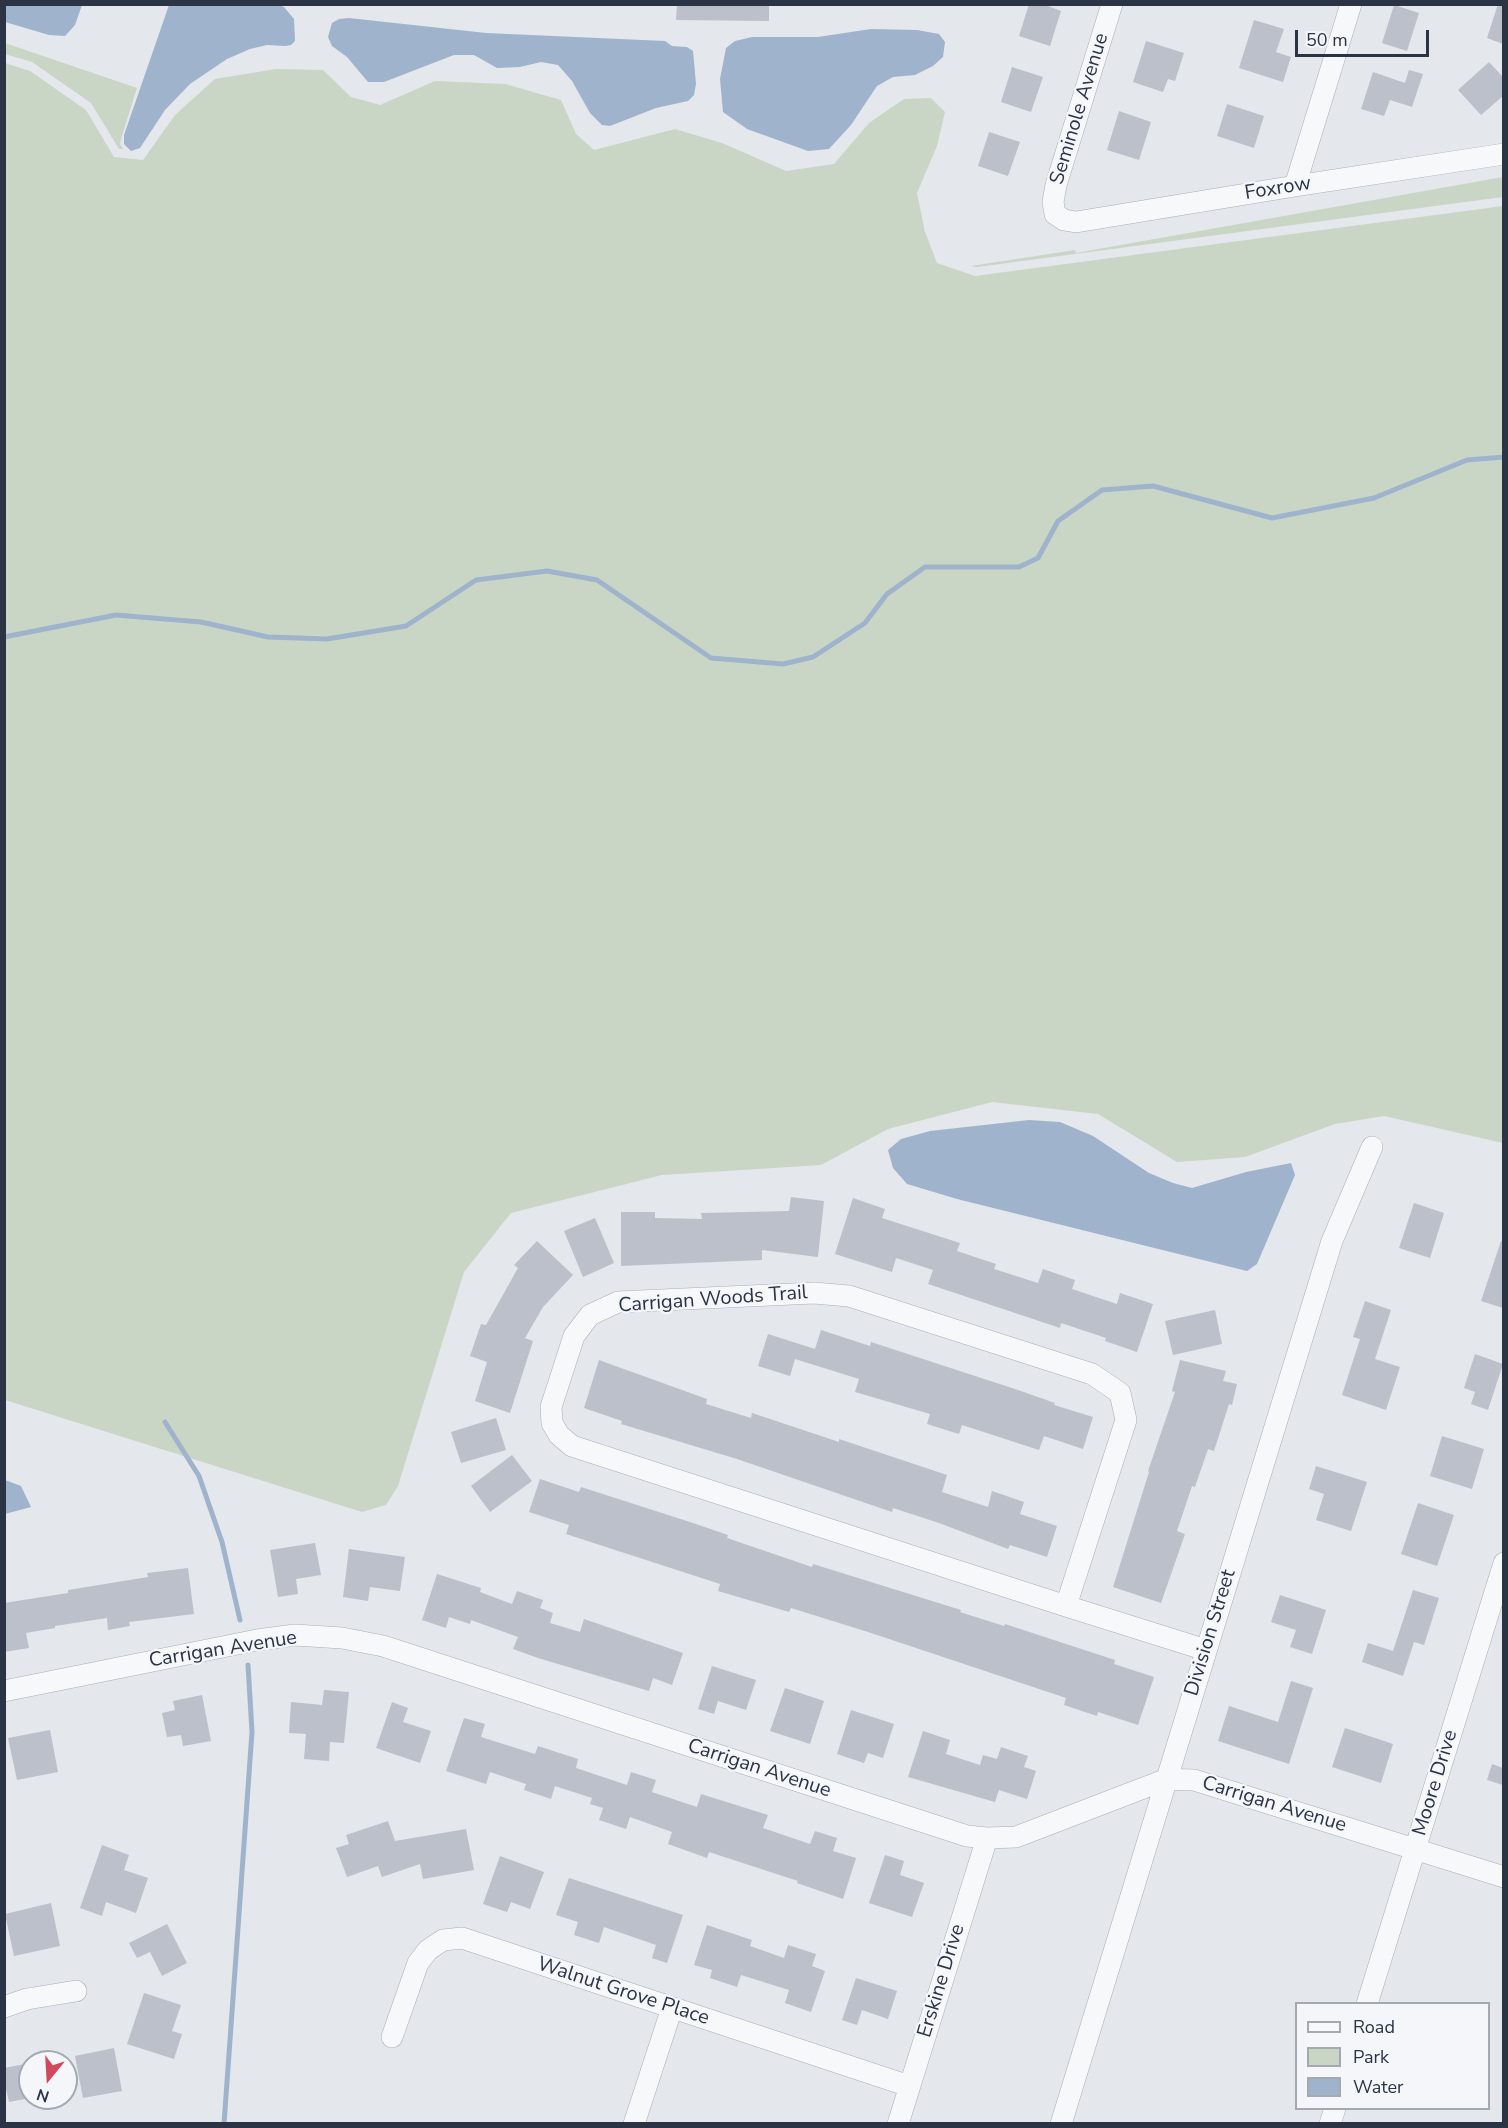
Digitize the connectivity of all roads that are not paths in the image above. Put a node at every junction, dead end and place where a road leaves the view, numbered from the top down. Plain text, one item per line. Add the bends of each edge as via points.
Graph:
1 (1112, 4) edge
2 (1351, 4) edge
3 (1503, 154) edge
4 (1295, 186) junction
5 (1055, 214) joint
6 (1372, 1147) dead end
7 (1503, 1563) edge
8 (1066, 1606) junction
9 (1206, 1650) junction
10 (4, 1691) edge
11 (1167, 1779) junction
12 (987, 1838) junction
13 (1415, 1850) junction
14 (1503, 1877) edge
15 (76, 1991) dead end
16 (1368, 2002) edge
17 (4, 2007) edge
18 (672, 2008) junction
19 (392, 2037) dead end
20 (909, 2086) junction
21 (634, 2124) edge
22 (898, 2124) edge
23 (1061, 2124) edge

1 - 5 street, Seminole Avenue via 1056,185
2 - 4 street
3 - 4 street, Foxrow
4 - 5 street, Foxrow via 1076,222
6 - 9 street, Division Street via 1332,1241
7 - 13 street, Moore Drive
8 - 8 street, Carrigan Woods Trail via 572,1446 552,1423 551,1407 574,1336 590,1315 618,1302 814,1293 849,1296 1092,1374 1120,1393 1126,1420
8 - 9 street, Carrigan Woods Trail
9 - 11 street, Division Street
10 - 12 street, Carrigan Avenue via 257,1640 295,1635 342,1638 383,1646 940,1828
11 - 12 street, Carrigan Avenue via 1040,1830 1016,1837
11 - 13 street, Carrigan Avenue via 1194,1780
11 - 23 street, Division Street
12 - 20 street, Erskine Drive
13 - 14 street, Carrigan Avenue
13 - 16 street, Moore Drive
15 - 17 street
18 - 19 street, Walnut Grove Place via 462,1938 442,1940 418,1963
18 - 20 street, Walnut Grove Place
18 - 21 street
20 - 22 street, Erskine Drive

